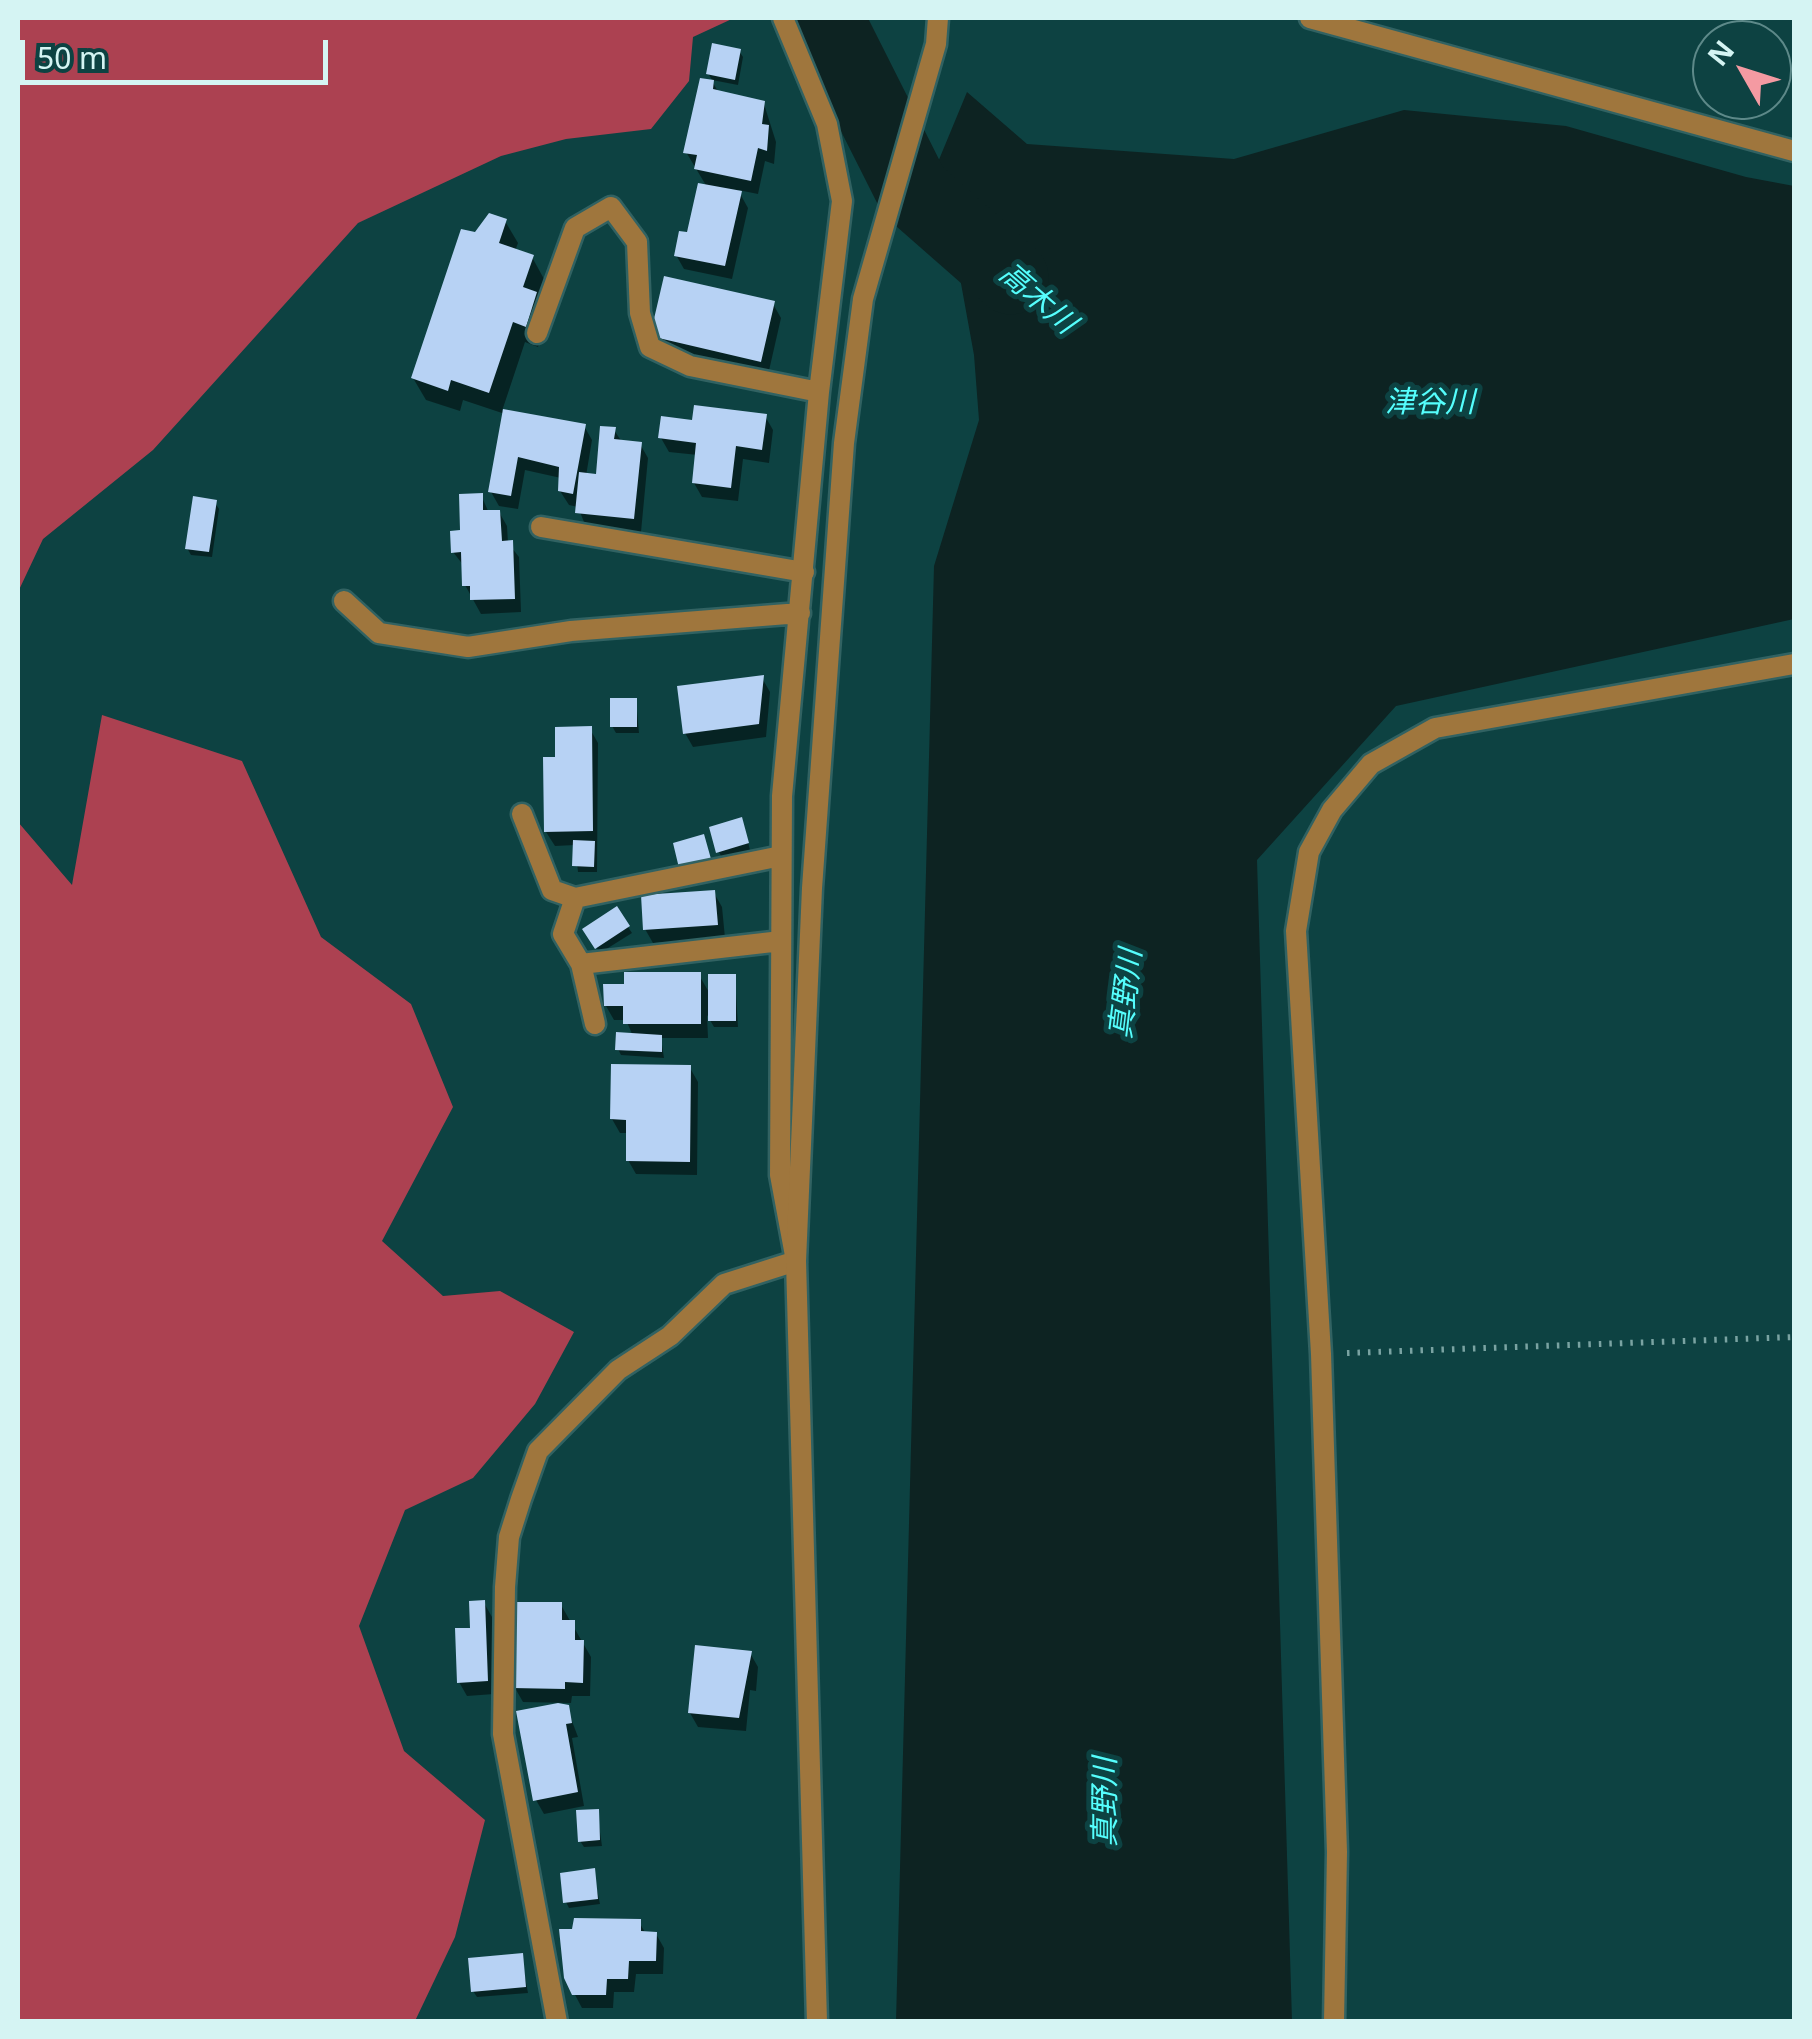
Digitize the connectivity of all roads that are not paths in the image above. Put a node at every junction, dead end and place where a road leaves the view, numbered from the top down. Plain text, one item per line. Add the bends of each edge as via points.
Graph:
1 (783, 18) edge
2 (938, 18) edge
3 (1310, 18) edge
4 (1794, 151) edge
5 (537, 333) dead end
6 (819, 392) junction
7 (541, 527) dead end
8 (804, 572) junction
9 (344, 601) dead end
10 (800, 614) junction
11 (1794, 664) edge
12 (522, 814) dead end
13 (782, 856) junction
14 (575, 898) junction
15 (781, 941) junction
16 (581, 964) junction
17 (596, 1024) dead end
18 (796, 1261) junction
19 (557, 2022) edge
20 (816, 2022) edge
21 (1334, 2022) edge

1 - 6 street via 827,124 842,201
2 - 18 street via 867,276 844,443 812,888
3 - 4 street
5 - 6 street via 575,228 610,206 637,242 640,314 650,348 690,366
6 - 8 street
7 - 8 street
8 - 10 street
9 - 10 street via 380,633 468,647 572,631
10 - 13 street
11 - 21 street via 1435,728 1371,764 1332,810 1310,852 1296,931 1321,1354 1337,1852
12 - 14 street via 552,890
13 - 14 street
13 - 15 street
14 - 16 street via 563,934
15 - 16 street
15 - 18 street via 780,1175
16 - 17 street
18 - 19 street via 724,1284 670,1336 618,1370 538,1451 520,1499 505,1587 502,1734
18 - 20 street

